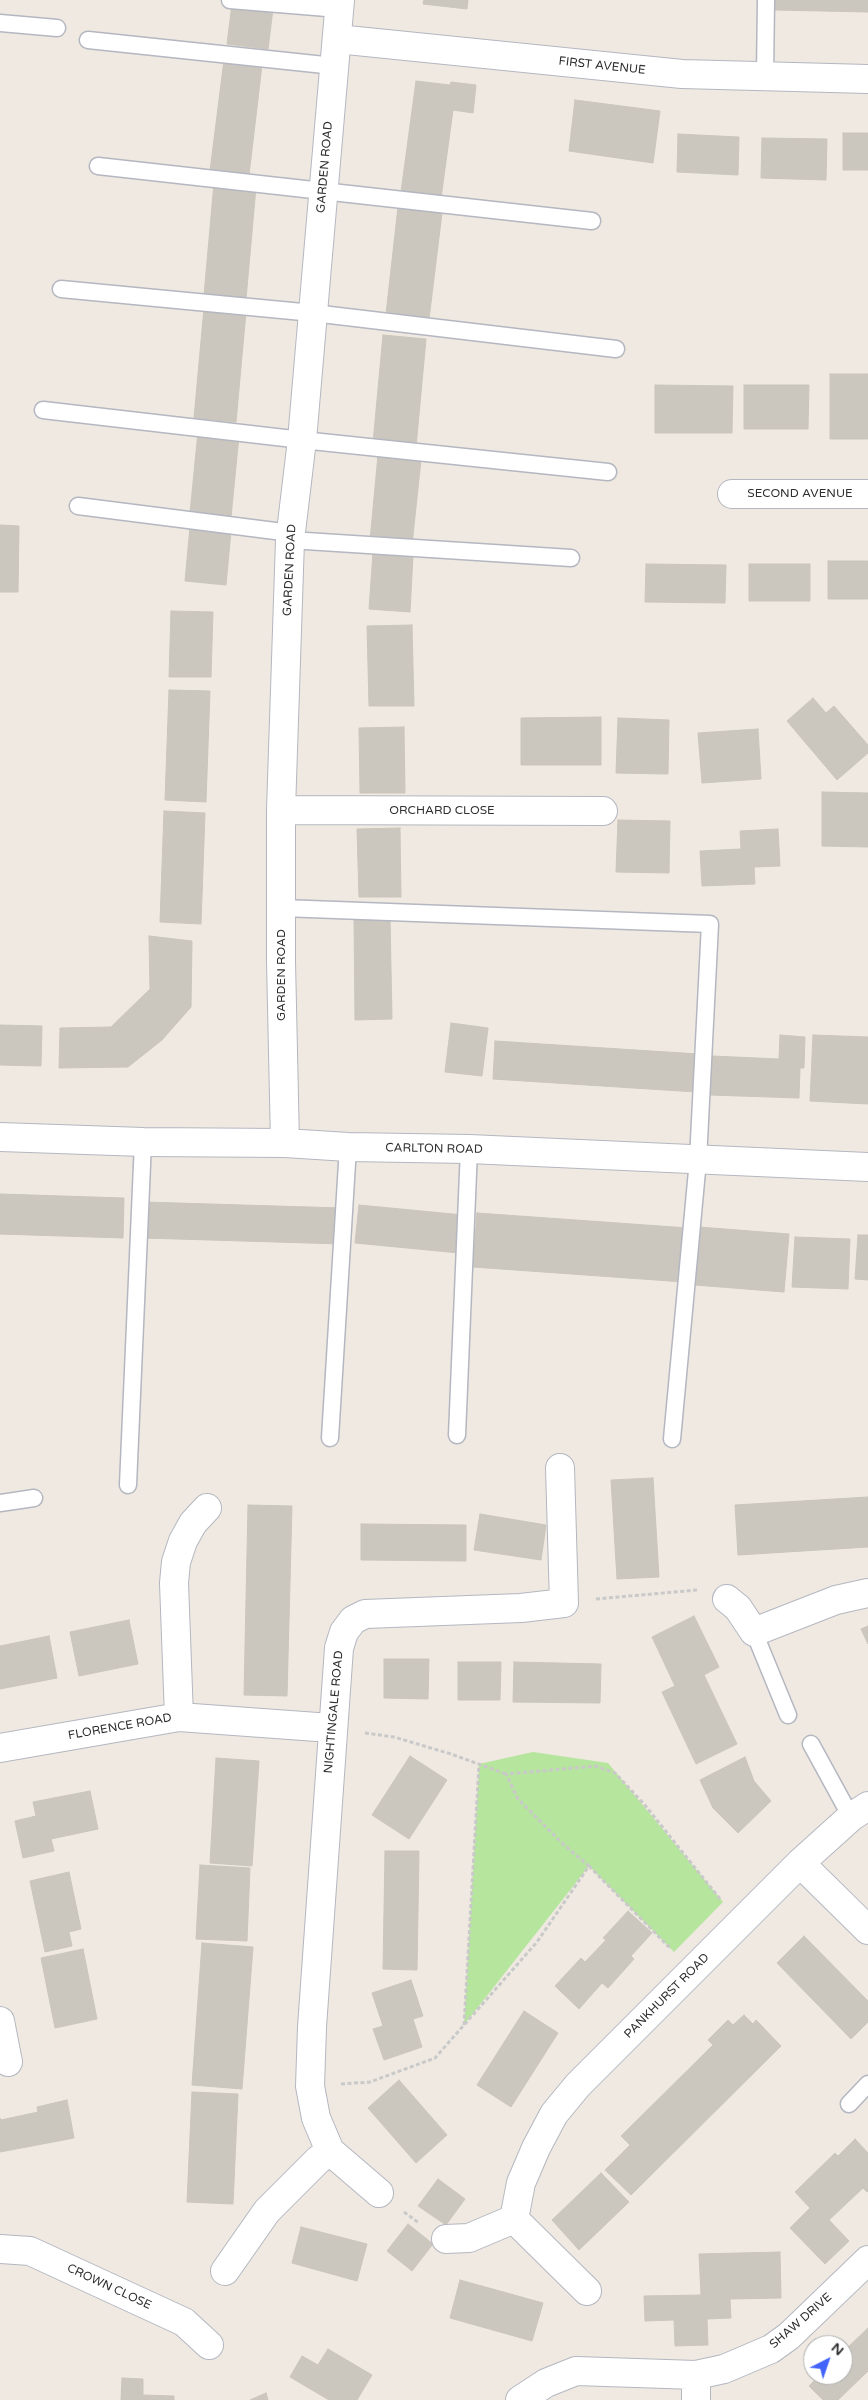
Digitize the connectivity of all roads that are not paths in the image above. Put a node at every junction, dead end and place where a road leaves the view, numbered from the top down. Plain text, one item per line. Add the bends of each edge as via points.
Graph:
1 (230, 0) edge
2 (766, 0) edge
3 (340, 4) edge
4 (0, 23) edge
5 (57, 28) dead end
6 (336, 39) junction
7 (88, 40) dead end
8 (334, 66) junction
9 (765, 76) junction
10 (868, 79) edge
11 (98, 166) dead end
12 (323, 190) junction
13 (592, 221) dead end
14 (61, 290) dead end
15 (313, 313) junction
16 (616, 349) dead end
17 (43, 410) dead end
18 (302, 440) junction
19 (608, 472) dead end
20 (732, 494) dead end
21 (868, 494) edge
22 (78, 506) dead end
23 (290, 536) junction
24 (571, 558) dead end
25 (281, 810) junction
26 (603, 811) dead end
27 (282, 908) junction
28 (0, 1137) edge
29 (143, 1142) junction
30 (285, 1143) junction
31 (348, 1147) junction
32 (469, 1149) junction
33 (698, 1160) junction
34 (868, 1166) edge
35 (457, 1435) dead end
36 (330, 1438) dead end
37 (672, 1439) dead end
38 (560, 1468) dead end
39 (128, 1485) dead end
40 (34, 1498) dead end
41 (0, 1502) edge
42 (207, 1508) dead end
43 (868, 1593) edge
44 (727, 1599) road end
45 (754, 1632) junction
46 (788, 1715) dead end
47 (179, 1717) junction
48 (332, 1728) junction
49 (811, 1744) dead end
50 (0, 1748) edge
51 (859, 1811) edge
52 (800, 1863) junction
53 (868, 1930) edge
54 (0, 2021) edge
55 (8, 2062) dead end
56 (868, 2084) edge
57 (849, 2104) dead end
58 (330, 2151) junction
59 (379, 2193) road end
60 (514, 2220) junction
61 (446, 2239) road end
62 (0, 2249) edge
63 (868, 2260) edge
64 (226, 2271) dead end
65 (587, 2292) dead end
66 (209, 2345) dead end
67 (696, 2387) edge
68 (520, 2400) edge

1 - 3 lane
2 - 9 lane
3 - 6 street, GARDEN ROAD
4 - 5 lane
6 - 8 street, GARDEN ROAD
6 - 9 street, FIRST AVENUE via 682,74
7 - 8 lane
8 - 12 street, GARDEN ROAD
9 - 10 street, FIRST AVENUE
11 - 12 lane
12 - 13 lane
12 - 15 street, GARDEN ROAD
14 - 15 lane
15 - 16 lane
15 - 18 street, GARDEN ROAD
17 - 18 lane
18 - 19 lane
18 - 23 street, GARDEN ROAD
20 - 21 street, SECOND AVENUE
22 - 23 lane
23 - 24 lane
23 - 25 street, GARDEN ROAD
25 - 26 street, ORCHARD CLOSE
25 - 27 street, GARDEN ROAD
27 - 30 street, GARDEN ROAD
27 - 33 lane via 710,924
28 - 29 street, CARLTON ROAD
29 - 30 street, CARLTON ROAD
29 - 39 lane
30 - 31 street, CARLTON ROAD
31 - 32 street, CARLTON ROAD
31 - 36 lane
32 - 33 street, CARLTON ROAD
32 - 35 lane
33 - 34 street, CARLTON ROAD
33 - 37 lane
38 - 48 street, NIGHTINGALE ROAD via 564,1603 521,1608 365,1614 353,1620 338,1648
40 - 41 lane
42 - 47 street via 193,1523 176,1562
43 - 45 street via 836,1600
44 - 45 street via 738,1608
45 - 46 lane
47 - 48 street, FLORENCE ROAD
47 - 50 street, FLORENCE ROAD
48 - 58 street, NIGHTINGALE ROAD via 310,2086 316,2118
49 - 51 lane
51 - 52 street, PANKHURST ROAD
52 - 53 street
52 - 60 street, PANKHURST ROAD via 578,2085 554,2114 521,2183
54 - 55 street
56 - 57 lane
58 - 59 street, NIGHTINGALE ROAD
58 - 64 street via 268,2211
60 - 61 street via 469,2238
60 - 65 street
62 - 66 street, CROWN CLOSE via 30,2251 184,2322
63 - 67 street, SHAW DRIVE via 789,2336 771,2349 724,2369
67 - 68 street, SHAW DRIVE via 576,2371 546,2383

